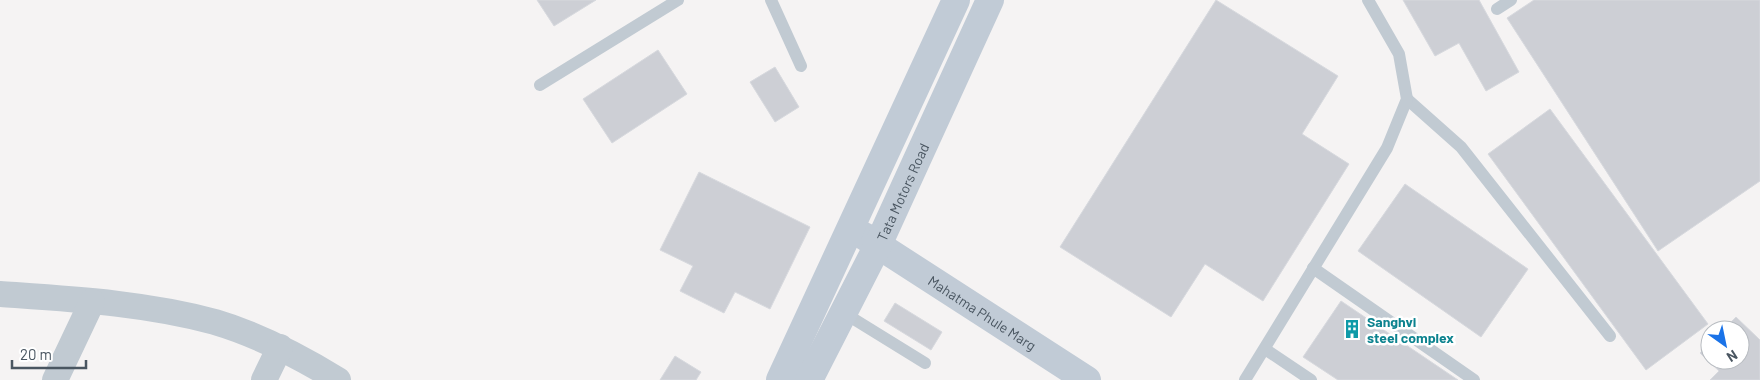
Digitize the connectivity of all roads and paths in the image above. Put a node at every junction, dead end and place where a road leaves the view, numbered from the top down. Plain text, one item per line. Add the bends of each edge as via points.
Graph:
1 (678, 0) edge
2 (771, 0) edge
3 (956, 0) edge
4 (990, 0) edge
5 (1368, 0) edge
6 (1511, 0) edge
7 (1497, 9) dead end
8 (801, 66) dead end
9 (540, 85) dead end
10 (1407, 99) junction
11 (851, 228) junction
12 (878, 244) junction
13 (1313, 268) junction
14 (0, 294) edge
15 (92, 302) junction
16 (844, 313) junction
17 (1610, 336) dead end
18 (280, 347) junction
19 (1264, 348) junction
20 (925, 363) dead end
21 (55, 380) edge
22 (264, 380) edge
23 (338, 380) edge
24 (780, 380) edge
25 (809, 380) edge
26 (1088, 380) edge
27 (1245, 380) edge
28 (1311, 380) edge
29 (1474, 380) edge

1 - 9 lane
2 - 8 lane
3 - 11 main road
4 - 12 main road, Tata Motors Road
5 - 10 lane via 1399,54
6 - 7 lane
10 - 13 lane via 1387,148
10 - 17 lane via 1461,147
11 - 12 main road, Mahatma Phule Marg
11 - 24 main road
12 - 16 main road, Tata Motors Road
12 - 26 main road, Mahatma Phule Marg
13 - 19 lane
13 - 29 lane
14 - 15 street
15 - 18 street via 151,309 215,322
15 - 21 street
16 - 20 lane
16 - 25 main road, Tata Motors Road
18 - 22 street
18 - 23 street
19 - 27 lane
19 - 28 lane

